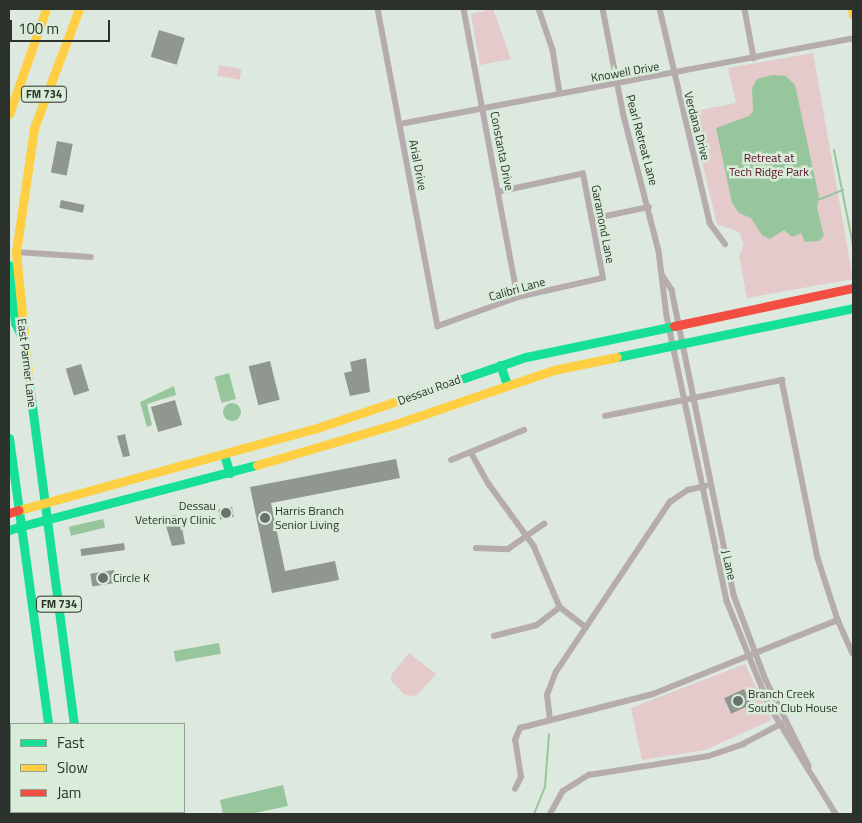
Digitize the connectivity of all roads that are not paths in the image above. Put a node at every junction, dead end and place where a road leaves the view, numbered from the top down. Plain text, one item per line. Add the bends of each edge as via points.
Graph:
1 (46, 9) edge
2 (79, 9) edge
3 (378, 9) edge
4 (464, 9) edge
5 (539, 9) edge
6 (603, 9) edge
7 (660, 9) edge
8 (745, 9) edge
9 (852, 9) edge
10 (853, 15) edge
11 (853, 38) edge
12 (754, 58) junction
13 (673, 74) junction
14 (618, 84) junction
15 (560, 93) junction
16 (484, 108) junction
17 (9, 114) edge
18 (400, 124) junction
19 (500, 192) junction
20 (649, 207) junction
21 (592, 219) junction
22 (724, 244) dead end
23 (13, 251) edge
24 (91, 258) dead end
25 (9, 265) edge
26 (664, 276) junction
27 (603, 278) joint
28 (853, 288) edge
29 (518, 297) junction
30 (853, 308) edge
31 (679, 324) junction
32 (438, 326) joint
33 (669, 326) junction
34 (23, 337) junction
35 (683, 344) junction
36 (673, 346) junction
37 (500, 365) junction
38 (507, 384) junction
39 (694, 398) junction
40 (684, 400) junction
41 (605, 416) dead end
42 (524, 430) dead end
43 (9, 438) edge
44 (472, 452) junction
45 (224, 455) junction
46 (451, 460) dead end
47 (230, 473) junction
48 (710, 485) junction
49 (702, 487) junction
50 (45, 502) junction
51 (19, 510) junction
52 (9, 513) edge
53 (48, 518) junction
54 (544, 524) dead end
55 (22, 526) junction
56 (9, 530) edge
57 (528, 535) junction
58 (476, 548) dead end
59 (560, 607) junction
60 (838, 620) junction
61 (586, 627) junction
62 (494, 636) dead end
63 (853, 653) edge
64 (754, 654) junction
65 (747, 657) junction
66 (550, 720) junction
67 (787, 721) junction
68 (48, 723) edge
69 (74, 723) edge
70 (779, 725) junction
71 (811, 772) junction
72 (515, 789) dead end
73 (550, 814) edge
74 (836, 814) edge

1 - 17 main road, FM 734
2 - 23 main road, East Parmer Lane / FM 734 via 34,128
3 - 18 street, Arial Drive
4 - 16 street, Constanta Drive
5 - 15 street via 553,50
6 - 14 street, Pearl Retreat Lane
7 - 13 street, Verdana Drive
8 - 12 street
9 - 10 main road
11 - 12 street, Knowell Drive
12 - 13 street, Knowell Drive
13 - 14 street, Knowell Drive
13 - 22 street, Verdana Drive via 710,223
14 - 15 street, Knowell Drive
14 - 20 street, Pearl Retreat Lane
15 - 16 street, Knowell Drive
16 - 18 street, Knowell Drive
16 - 19 street, Constanta Drive
18 - 32 street, Arial Drive
19 - 21 street, Garamond Lane via 583,174
19 - 29 street, Constanta Drive
20 - 21 street
20 - 26 street, Pearl Retreat Lane
21 - 27 street, Garamond Lane
23 - 24 street
23 - 34 main road, East Parmer Lane / FM 734
25 - 34 main road via 14,324
26 - 31 street, J Lane via 672,290
26 - 33 street, J Lane
27 - 29 street, Calibri Lane
28 - 31 main road, Dessau Road
29 - 32 street, Calibri Lane
30 - 35 main road, Dessau Road
31 - 33 main road, Dessau Road
31 - 35 street, J Lane
33 - 36 street, J Lane
33 - 37 main road, Dessau Road via 565,347
34 - 50 main road, East Parmer Lane / FM 734
35 - 36 main road, Dessau Road
35 - 39 street, J Lane
36 - 38 main road, Dessau Road via 554,370
36 - 40 street, J Lane
37 - 38 main road
37 - 45 main road, Dessau Road via 360,414
38 - 47 main road, Dessau Road via 393,425
39 - 40 street
39 - 48 street, J Lane
39 - 60 street via 782,380 818,558
40 - 41 street
40 - 49 street, J Lane
42 - 44 street
43 - 51 main road, FM 734
44 - 46 street
44 - 57 street via 488,484
45 - 47 main road
45 - 50 main road, Dessau Road
47 - 53 main road, Dessau Road
48 - 49 street
48 - 64 street, J Lane via 734,595
49 - 61 street via 688,490 670,502
49 - 65 street, J Lane via 723,585
50 - 51 main road, Dessau Road
50 - 53 main road, East Parmer Lane / FM 734
51 - 52 main road, Dessau Road
51 - 55 main road, FM 734
53 - 55 main road, Dessau Road
53 - 69 main road, East Parmer Lane / FM 734
54 - 57 street
55 - 56 main road, Dessau Road
55 - 68 main road, FM 734
57 - 58 street via 508,549
57 - 59 street
59 - 61 street
59 - 62 street via 537,625
60 - 63 street
60 - 64 street
61 - 66 street via 548,689
64 - 65 street
64 - 67 street, J Lane
65 - 66 street via 622,704
65 - 70 street, J Lane
66 - 72 street via 520,728 515,734 521,770
67 - 70 street
67 - 71 street, J Lane
70 - 71 street, J Lane
70 - 73 street via 709,756 589,775 563,791
71 - 74 street, J Lane

